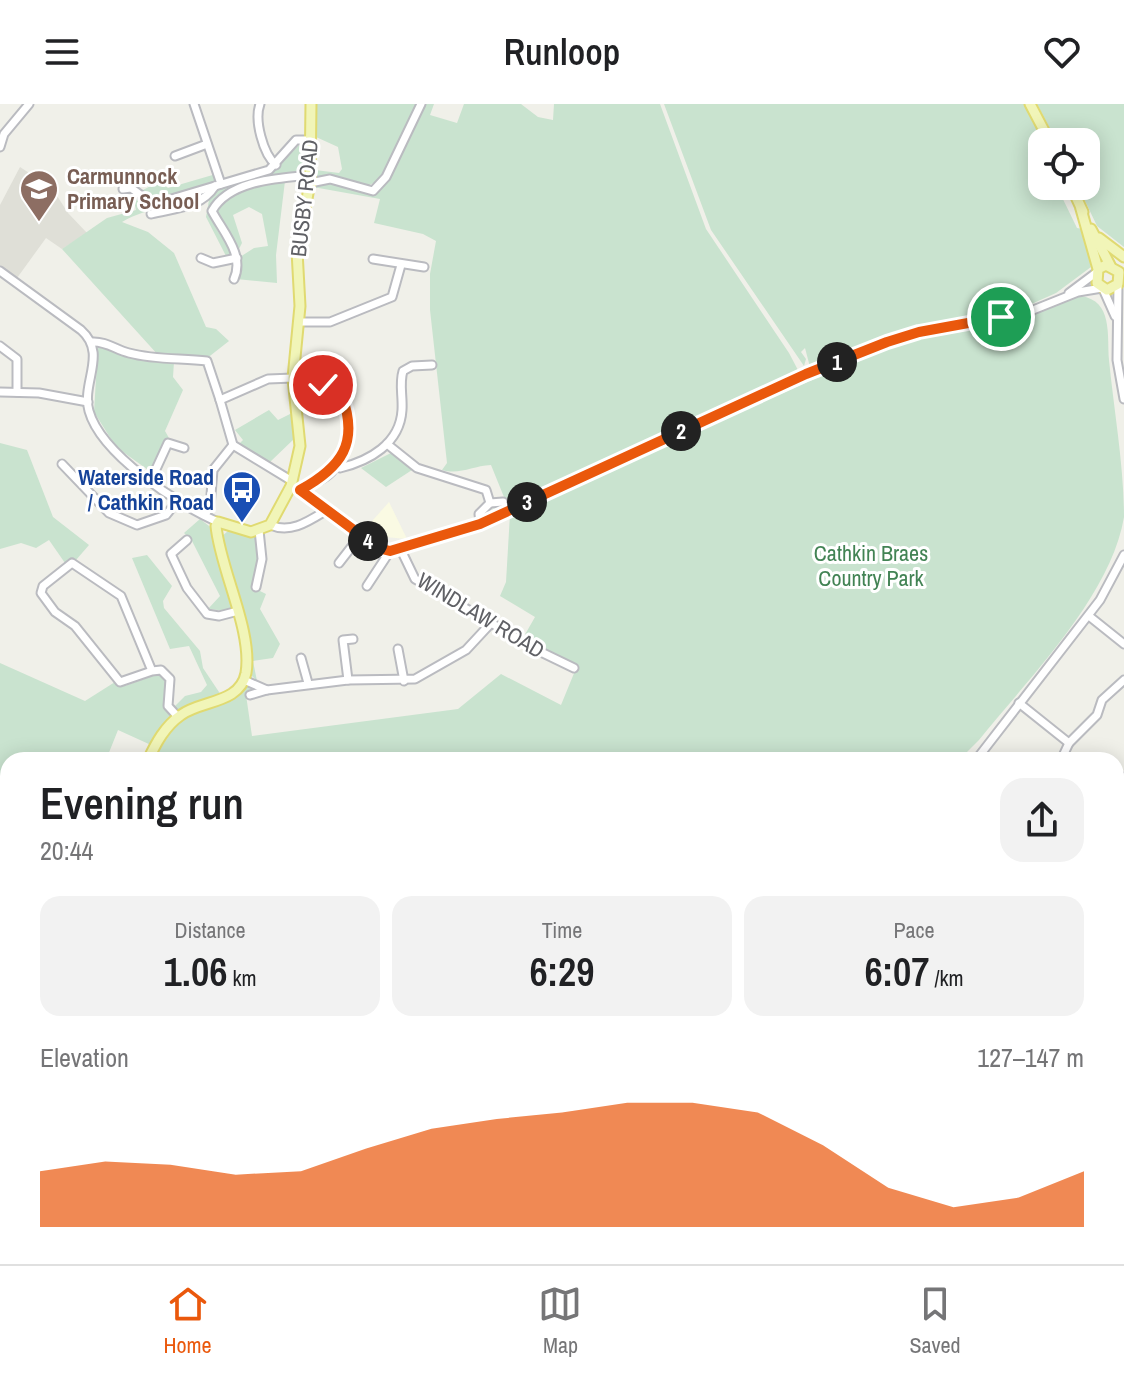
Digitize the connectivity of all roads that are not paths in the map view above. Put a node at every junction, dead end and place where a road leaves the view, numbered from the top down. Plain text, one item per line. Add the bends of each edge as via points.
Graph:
1 (29, 104) edge
2 (194, 104) edge
3 (260, 104) edge
4 (311, 104) edge
5 (421, 104) edge
6 (1030, 104) edge
7 (1043, 128) edge
8 (311, 140) junction
9 (207, 144) junction
10 (0, 147) edge
11 (175, 156) dead end
12 (276, 165) junction
13 (310, 179) junction
14 (218, 185) junction
15 (123, 189) dead end
16 (1077, 200) edge
17 (1081, 209) junction
18 (151, 214) dead end
19 (1092, 230) junction
20 (1124, 257) edge
21 (201, 258) dead end
22 (237, 258) junction
23 (373, 259) dead end
24 (401, 265) junction
25 (1116, 265) edge
26 (424, 267) dead end
27 (1098, 270) junction
28 (0, 271) edge
29 (234, 279) dead end
30 (1121, 280) edge
31 (1103, 288) junction
32 (1060, 299) junction
33 (300, 322) junction
34 (1117, 326) junction
35 (92, 342) junction
36 (0, 346) edge
37 (334, 363) dead end
38 (429, 363) dead end
39 (294, 382) junction
40 (323, 385) junction
41 (0, 392) edge
42 (17, 392) junction
43 (1124, 399) edge
44 (220, 400) junction
45 (88, 402) junction
46 (387, 444) junction
47 (233, 445) junction
48 (184, 448) dead end
49 (62, 464) dead end
50 (340, 468) dead end
51 (151, 480) junction
52 (294, 486) junction
53 (179, 499) junction
54 (503, 502) dead end
55 (490, 503) junction
56 (327, 510) junction
57 (205, 515) junction
58 (218, 522) junction
59 (480, 524) junction
60 (270, 525) junction
61 (259, 530) junction
62 (360, 536) junction
63 (187, 540) dead end
64 (401, 550) junction
65 (390, 551) junction
66 (1124, 555) edge
67 (339, 563) dead end
68 (367, 586) dead end
69 (256, 587) dead end
70 (238, 611) junction
71 (1089, 616) junction
72 (492, 622) junction
73 (353, 639) dead end
74 (1124, 644) edge
75 (398, 649) dead end
76 (301, 658) dead end
77 (574, 668) dead end
78 (152, 671) junction
79 (244, 680) junction
80 (348, 680) junction
81 (1124, 680) edge
82 (404, 681) junction
83 (308, 683) junction
84 (267, 690) junction
85 (250, 695) dead end
86 (1019, 703) junction
87 (178, 717) junction
88 (1069, 743) junction
89 (152, 752) edge
90 (982, 752) edge
91 (1065, 752) edge

1 - 10 street
2 - 9 street
3 - 12 street via 260,128
4 - 8 main road, BUSBY ROAD
5 - 13 street via 386,177 373,191
6 - 7 main road
8 - 12 street via 296,140
8 - 13 main road, BUSBY ROAD
9 - 11 street
9 - 14 street
12 - 14 street
13 - 22 street via 236,189 217,201 212,211
13 - 33 main road, BUSBY ROAD via 297,251
14 - 15 street via 153,204 131,188
14 - 18 street via 189,207
16 - 17 main road
17 - 19 main road
17 - 27 main road
19 - 20 main road
19 - 25 main road
21 - 22 street via 213,263
22 - 29 street
23 - 24 street
24 - 26 street
24 - 33 street via 392,297 330,322
25 - 27 main road
25 - 30 main road
27 - 31 main road via 1096,279
27 - 32 street
28 - 35 street
30 - 31 main road via 1112,289
30 - 34 street
31 - 32 street
31 - 34 street
32 - 59 street via 1023,314 887,342
33 - 39 main road, BUSBY ROAD
34 - 43 street
35 - 44 street via 162,359 207,361
35 - 45 street
36 - 42 street via 17,359
37 - 40 street
38 - 46 street via 403,371 401,418
39 - 40 street
39 - 44 street via 268,379
39 - 52 main road, BUSBY ROAD via 300,446
40 - 52 street via 342,396 351,423 345,446 332,471
41 - 42 street
42 - 45 street
44 - 47 street
45 - 51 street via 106,441
46 - 50 street via 371,458
46 - 55 street via 417,468 480,486
47 - 52 street
47 - 57 street via 213,470
48 - 51 street via 168,443
49 - 53 street via 109,513 137,525 166,515
51 - 53 street
52 - 56 street
52 - 60 main road, BUSBY ROAD
53 - 57 street
54 - 55 street
55 - 59 street via 479,514
56 - 60 street via 295,527
56 - 62 street
57 - 58 street
58 - 61 main road
58 - 70 main road
59 - 64 street
60 - 61 main road
61 - 69 street via 262,559
62 - 65 street
62 - 67 street
63 - 70 street via 171,554 202,610 219,616
64 - 65 street
64 - 72 street, WINDLAW ROAD via 415,579
65 - 68 street
66 - 71 street
70 - 79 main road
71 - 74 street
71 - 86 street
72 - 77 street, WINDLAW ROAD
72 - 82 street via 466,650 426,676
73 - 80 street via 343,640
75 - 82 street
76 - 83 street
78 - 78 street via 120,682 72,622 55,612 41,593 43,586 72,563 116,590
78 - 87 street via 161,670 170,679 168,706
79 - 84 street
79 - 87 main road via 226,697
80 - 82 street
80 - 83 street
81 - 88 street
83 - 84 street
84 - 85 street
86 - 88 street
86 - 90 street
87 - 89 main road
88 - 91 street

